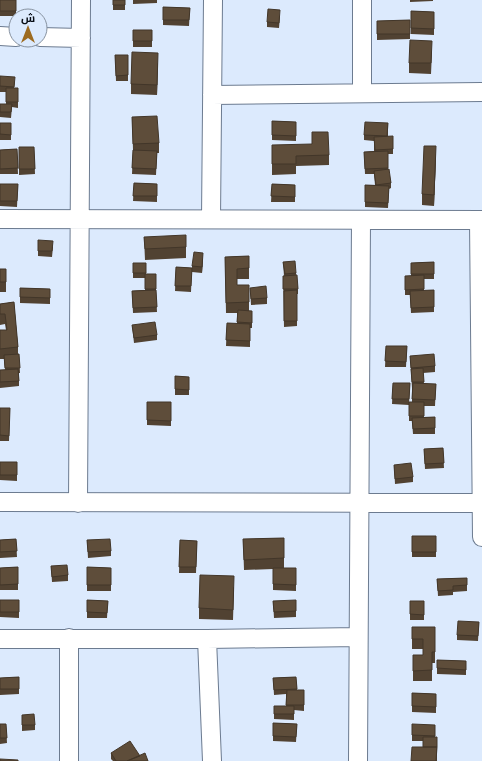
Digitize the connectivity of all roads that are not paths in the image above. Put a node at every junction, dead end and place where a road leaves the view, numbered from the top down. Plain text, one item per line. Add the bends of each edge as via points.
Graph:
1 (81, 0) edge
2 (213, 0) edge
3 (362, 0) edge
4 (48, 37) edge
5 (81, 38) junction
6 (482, 92) edge
7 (362, 93) junction
8 (212, 95) junction
9 (0, 219) edge
10 (80, 219) junction
11 (212, 219) junction
12 (361, 220) junction
13 (481, 220) edge
14 (0, 502) edge
15 (78, 503) junction
16 (360, 503) junction
17 (482, 503) edge
18 (482, 537) edge
19 (358, 637) junction
20 (69, 638) junction
21 (0, 639) edge
22 (207, 639) junction
23 (69, 761) edge
24 (212, 761) edge
25 (358, 761) edge

1 - 5 street
2 - 8 street
3 - 7 street
4 - 5 street
5 - 10 street
6 - 7 street
7 - 8 street
8 - 11 street
9 - 10 street
10 - 11 street
10 - 15 street
11 - 12 street
12 - 13 street
12 - 16 street
13 - 17 street
14 - 15 street
15 - 16 street
16 - 17 street
16 - 19 street
17 - 18 street
19 - 22 street
19 - 25 street
20 - 21 street
20 - 22 street
20 - 23 street
22 - 24 street

